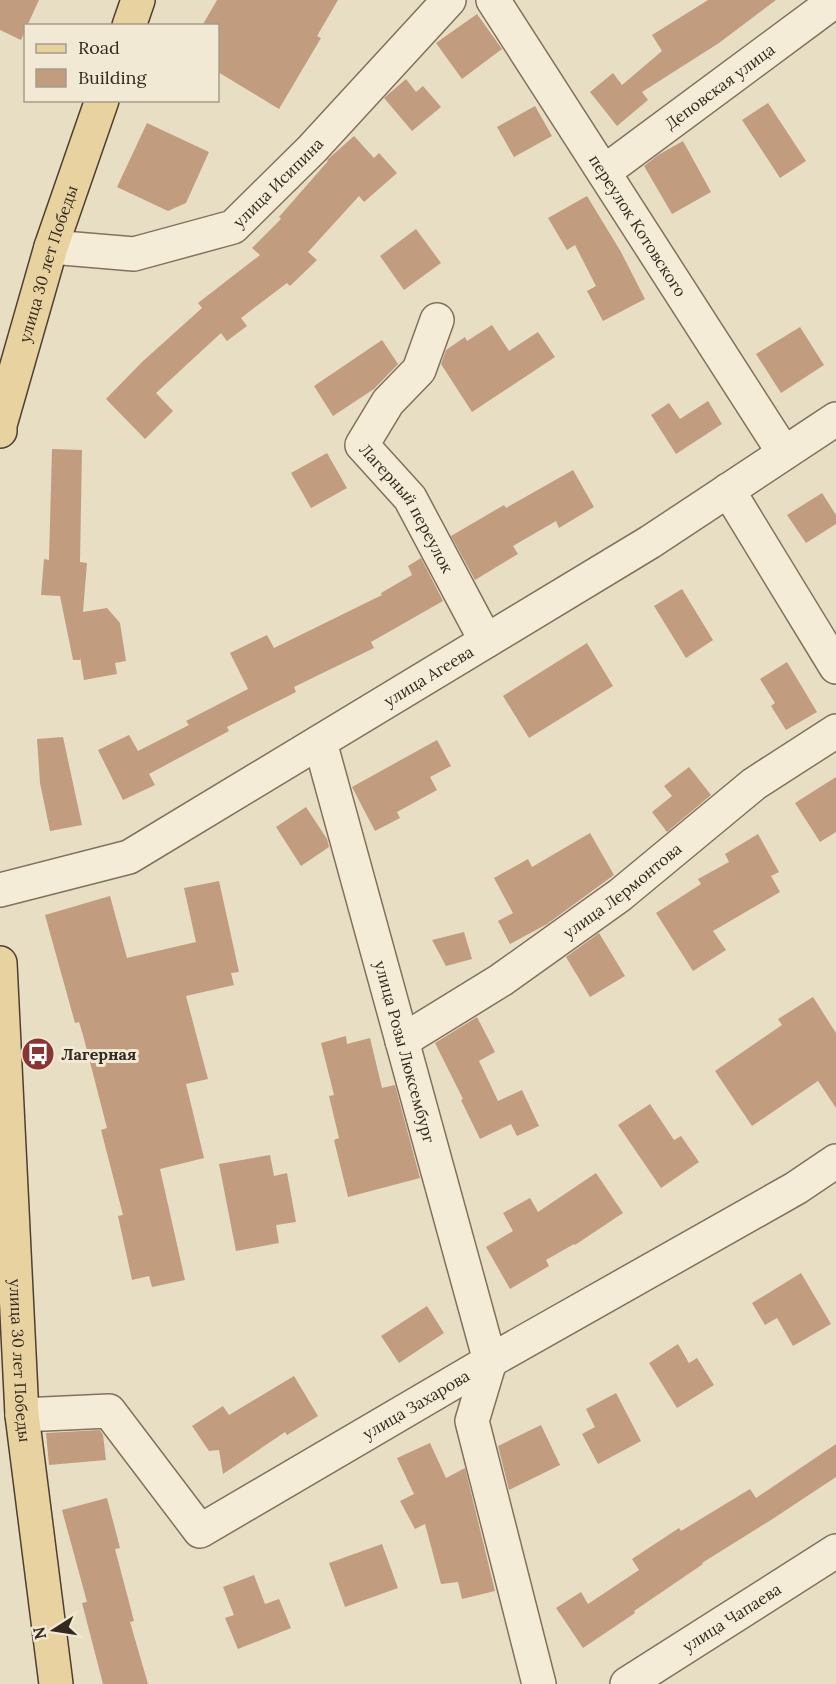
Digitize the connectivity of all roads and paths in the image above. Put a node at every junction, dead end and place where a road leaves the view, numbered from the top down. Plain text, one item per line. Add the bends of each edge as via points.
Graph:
1 (138, 0) edge
2 (449, 0) edge
3 (493, 0) edge
4 (836, 0) edge
5 (130, 24) edge
6 (101, 102) edge
7 (604, 172) junction
8 (51, 247) junction
9 (437, 320) dead end
10 (836, 419) edge
11 (0, 430) edge
12 (784, 453) junction
13 (728, 490) junction
14 (486, 641) junction
15 (836, 667) edge
16 (836, 731) edge
17 (320, 742) junction
18 (0, 890) edge
19 (0, 963) edge
20 (402, 1041) junction
21 (836, 1161) edge
22 (490, 1361) junction
23 (22, 1415) junction
24 (836, 1551) edge
25 (56, 1684) edge
26 (539, 1684) edge
27 (627, 1684) edge

1 - 5 main road
2 - 8 street, улица Исипина via 312,149 233,227 134,254
3 - 7 street, переулок Котовского
4 - 7 street, Деповская улица
6 - 8 main road, улица 30 лет Победы
7 - 12 street, переулок Котовского
8 - 11 main road, улица 30 лет Победы
9 - 14 street, Лагерный переулок via 419,370 388,402 362,445 410,498
10 - 12 street, улица Агеева
12 - 13 street, улица Агеева
13 - 14 street, улица Агеева
13 - 15 street
14 - 17 street, улица Агеева
16 - 20 street, улица Лермонтова via 754,784 620,895 501,980
17 - 18 street, улица Агеева via 129,857
17 - 20 street, улица Розы Люксембург
19 - 23 main road, улица 30 лет Победы
20 - 22 street, улица Розы Люксембург
21 - 22 street, улица Захарова via 796,1188
22 - 23 street, улица Захарова via 200,1530 109,1411
22 - 26 street via 472,1421
23 - 25 main road, улица 30 лет Победы
24 - 27 street, улица Чапаева

